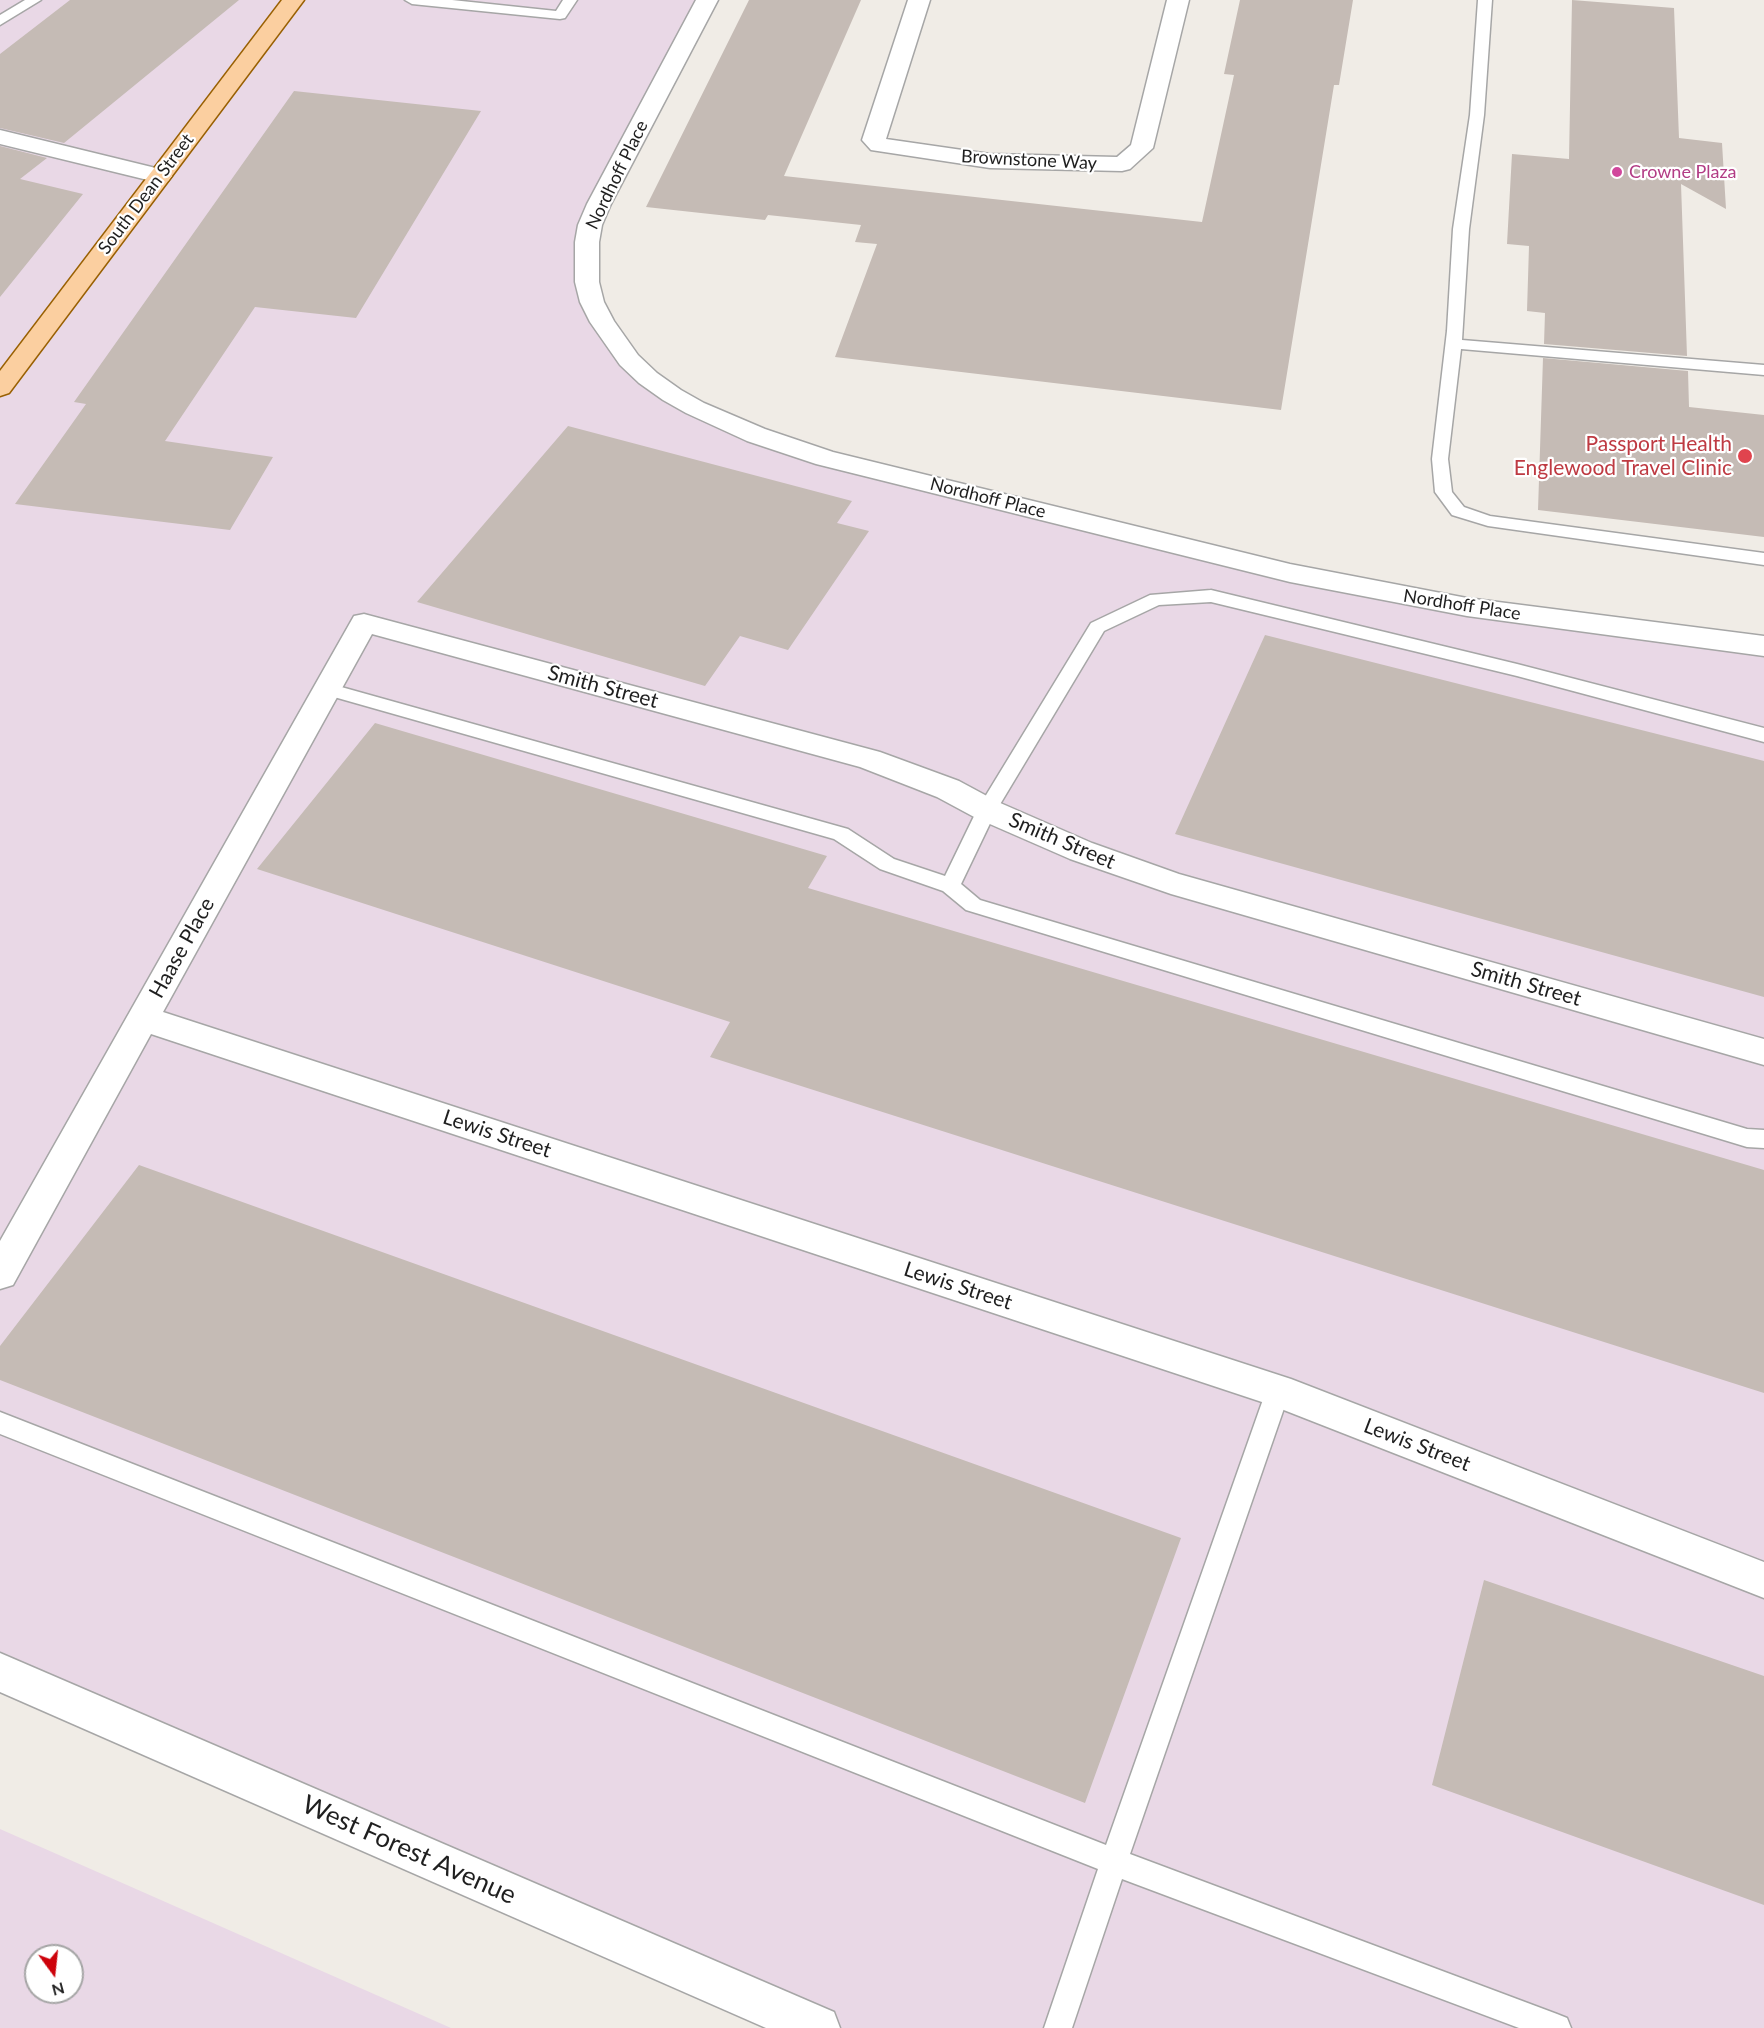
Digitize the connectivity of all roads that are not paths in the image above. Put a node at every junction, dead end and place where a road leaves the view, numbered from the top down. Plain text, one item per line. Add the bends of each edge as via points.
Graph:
1 (34, 0) edge
2 (292, 0) edge
3 (412, 0) edge
4 (570, 0) edge
5 (707, 0) edge
6 (920, 0) edge
7 (1178, 0) edge
8 (1485, 0) edge
9 (0, 21) edge
10 (0, 137) edge
11 (160, 176) junction
12 (1454, 344) junction
13 (1764, 370) edge
14 (0, 388) edge
15 (1764, 558) edge
16 (364, 623) joint
17 (1764, 646) edge
18 (327, 689) junction
19 (1764, 735) edge
20 (987, 810) junction
21 (950, 886) junction
22 (143, 1018) junction
23 (1764, 1052) edge
24 (1764, 1139) edge
25 (0, 1274) edge
26 (1278, 1391) junction
27 (0, 1423) edge
28 (1764, 1580) edge
29 (0, 1672) edge
30 (1114, 1862) junction
31 (818, 2028) edge
32 (1058, 2028) edge
33 (1557, 2028) edge

1 - 9 lane
2 - 11 main road, South Dean Street
3 - 4 lane via 560,15
5 - 17 street, Nordhoff Place via 599,204 586,242 587,282 602,322 629,360 672,395 756,435 825,458 1290,573 1478,609
6 - 7 street, Brownstone Way via 873,140 879,145 990,161 1122,164 1142,148
8 - 12 lane via 1477,115 1461,229
10 - 11 street
11 - 14 main road, South Dean Street
12 - 13 lane
12 - 15 lane via 1440,459 1444,492 1458,511 1488,521
16 - 18 street, Haase Place
16 - 20 street, Smith Street via 869,759 948,789
18 - 21 lane via 841,834 887,864
18 - 22 street, Haase Place
19 - 20 lane via 1211,596 1156,599 1096,627
20 - 21 lane
20 - 23 street, Smith Street via 1081,851 1171,883
21 - 24 lane via 973,905 1747,1138
22 - 25 street, Haase Place
22 - 26 street, Lewis Street
26 - 28 street, Lewis Street
26 - 30 lane
27 - 30 lane
29 - 31 street, West Forest Avenue
30 - 32 lane
30 - 33 lane

